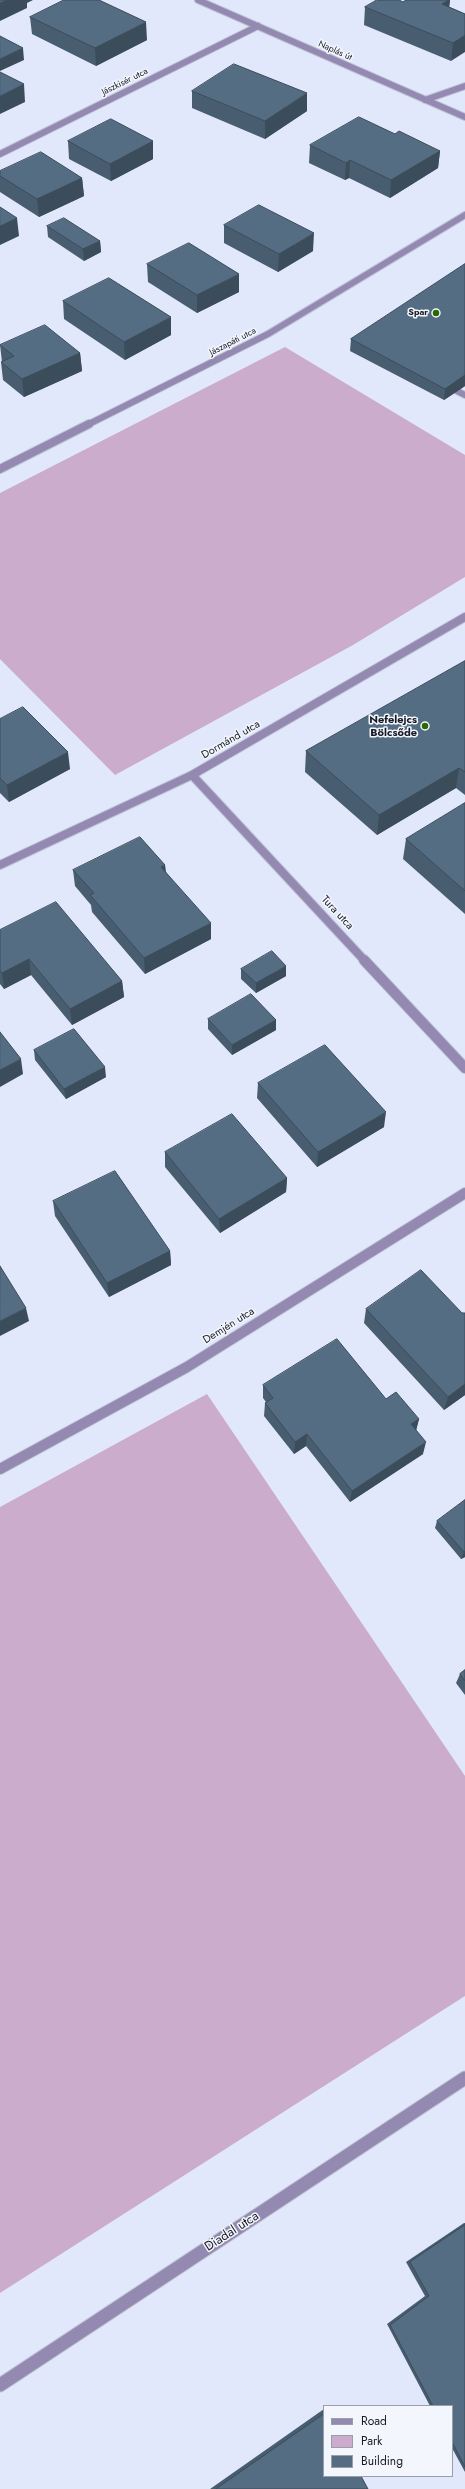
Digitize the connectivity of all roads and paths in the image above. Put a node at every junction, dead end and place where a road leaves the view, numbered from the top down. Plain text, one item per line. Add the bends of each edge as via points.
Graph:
1 (198, 0) edge
2 (258, 26) junction
3 (465, 86) edge
4 (425, 100) junction
5 (465, 117) edge
6 (0, 154) edge
7 (465, 215) edge
8 (457, 391) edge
9 (465, 395) edge
10 (0, 469) edge
11 (465, 617) edge
12 (192, 775) junction
13 (0, 865) edge
14 (465, 1068) edge
15 (465, 1193) edge
16 (0, 1470) edge
17 (465, 2078) edge
18 (0, 2385) edge

1 - 2 street, Naplás út
2 - 4 street, Naplás út
2 - 6 street, Jászkisér utca
3 - 4 street
4 - 5 street, Naplás út
7 - 10 street, Jászapáti utca via 268,334
8 - 9 street
11 - 12 street, Dormánd utca
12 - 13 street, Dormánd utca
12 - 14 street, Tura utca
15 - 16 street, Demjén utca via 187,1367
17 - 18 street, Diadal utca

